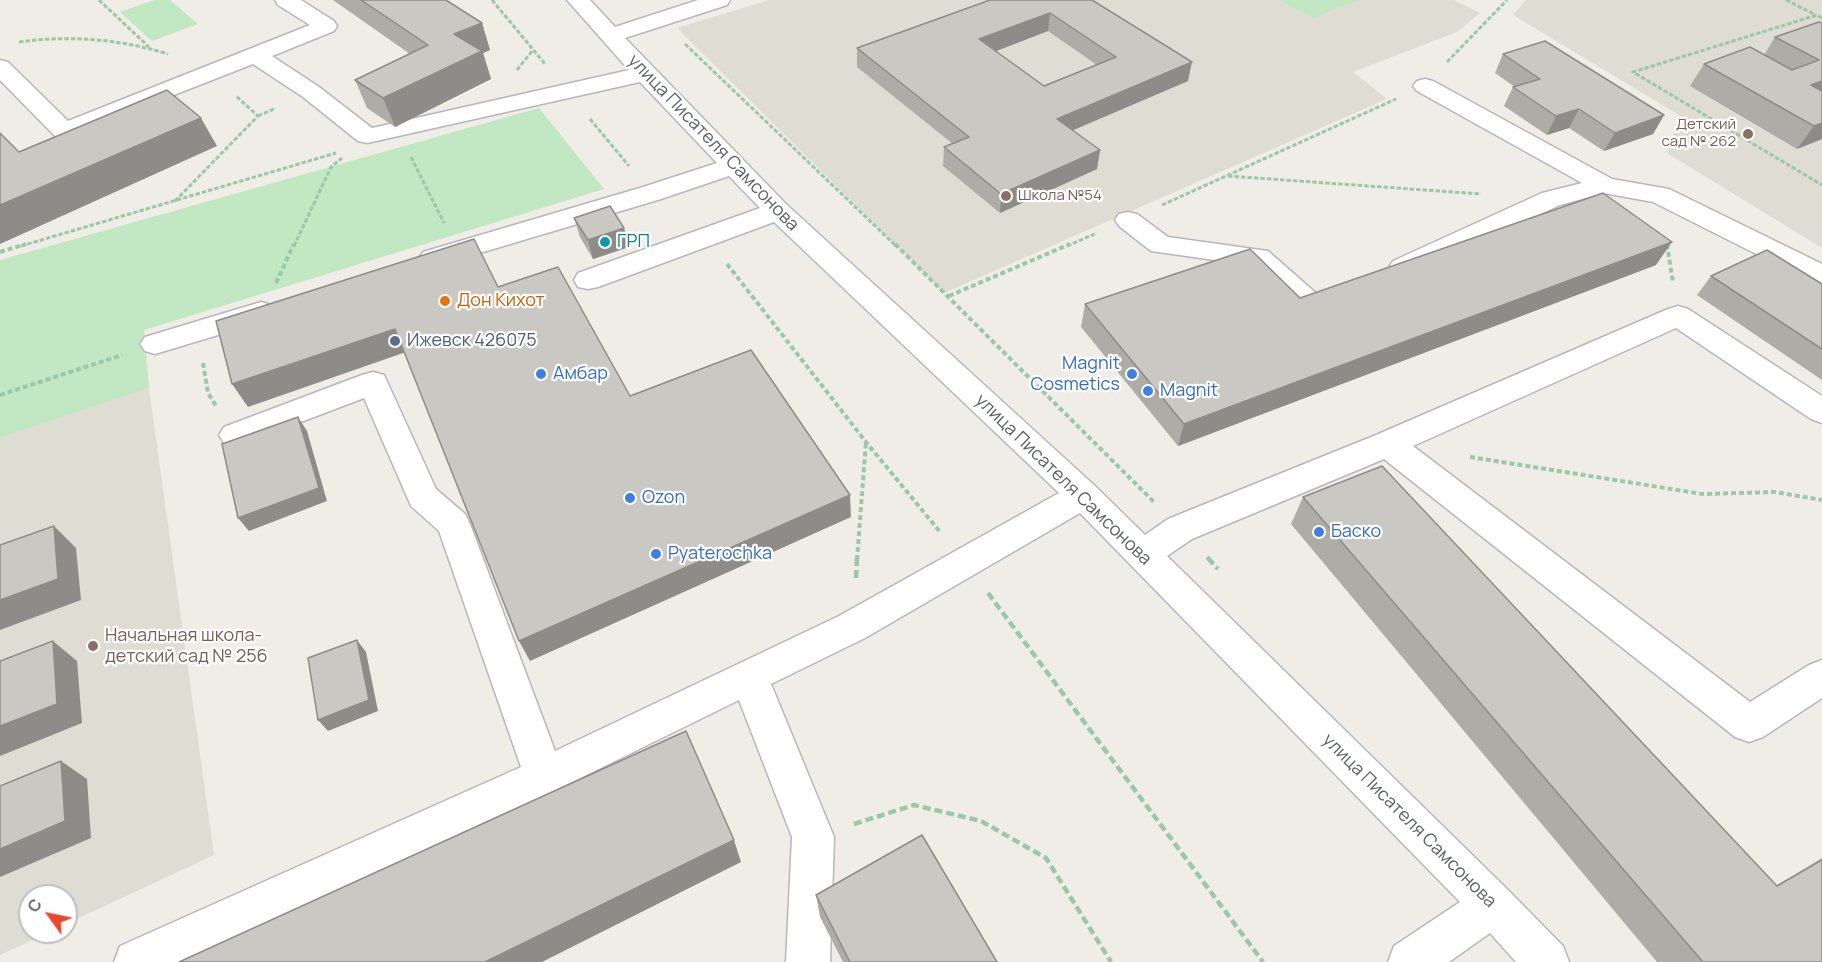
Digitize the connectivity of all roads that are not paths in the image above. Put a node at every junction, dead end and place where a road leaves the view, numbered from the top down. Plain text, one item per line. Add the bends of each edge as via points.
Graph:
1 (286, 0) edge
2 (578, 0) edge
3 (719, 0) edge
4 (610, 36) junction
5 (255, 55) junction
6 (0, 67) edge
7 (645, 74) junction
8 (1425, 86) road end
9 (733, 166) junction
10 (1604, 185) junction
11 (778, 211) junction
12 (1128, 220) road end
13 (404, 267) edge
14 (1822, 275) edge
15 (588, 280) dead end
16 (273, 308) edge
17 (155, 344) road end
18 (1822, 411) edge
19 (235, 435) road end
20 (1386, 444) junction
21 (1083, 495) junction
22 (1142, 555) junction
23 (749, 677) junction
24 (1822, 677) edge
25 (544, 776) junction
26 (1493, 905) junction
27 (136, 962) edge
28 (808, 962) edge
29 (1410, 962) edge
30 (1547, 962) edge

1 - 5 street via 326,26
2 - 4 street, улица Писателя Самсонова
3 - 4 street
4 - 7 street, улица Писателя Самсонова
5 - 6 street via 64,131
5 - 7 street via 311,92 361,142 398,130
7 - 9 street, улица Писателя Самсонова
8 - 10 street
9 - 11 street, улица Писателя Самсонова
9 - 13 street
10 - 12 street via 1551,199 1315,308 1258,257 1161,244
10 - 14 street via 1660,195
11 - 15 street
11 - 21 street, улица Писателя Самсонова
16 - 17 street
18 - 20 street via 1678,316
19 - 25 street via 373,383 423,497 453,524
20 - 22 street via 1180,529
20 - 24 street via 1749,724
21 - 22 street, улица Писателя Самсонова
21 - 23 street via 852,627
22 - 26 street, улица Писателя Самсонова
23 - 25 street
23 - 28 street via 813,837
25 - 27 street
26 - 29 street
26 - 30 street, улица Писателя Самсонова

